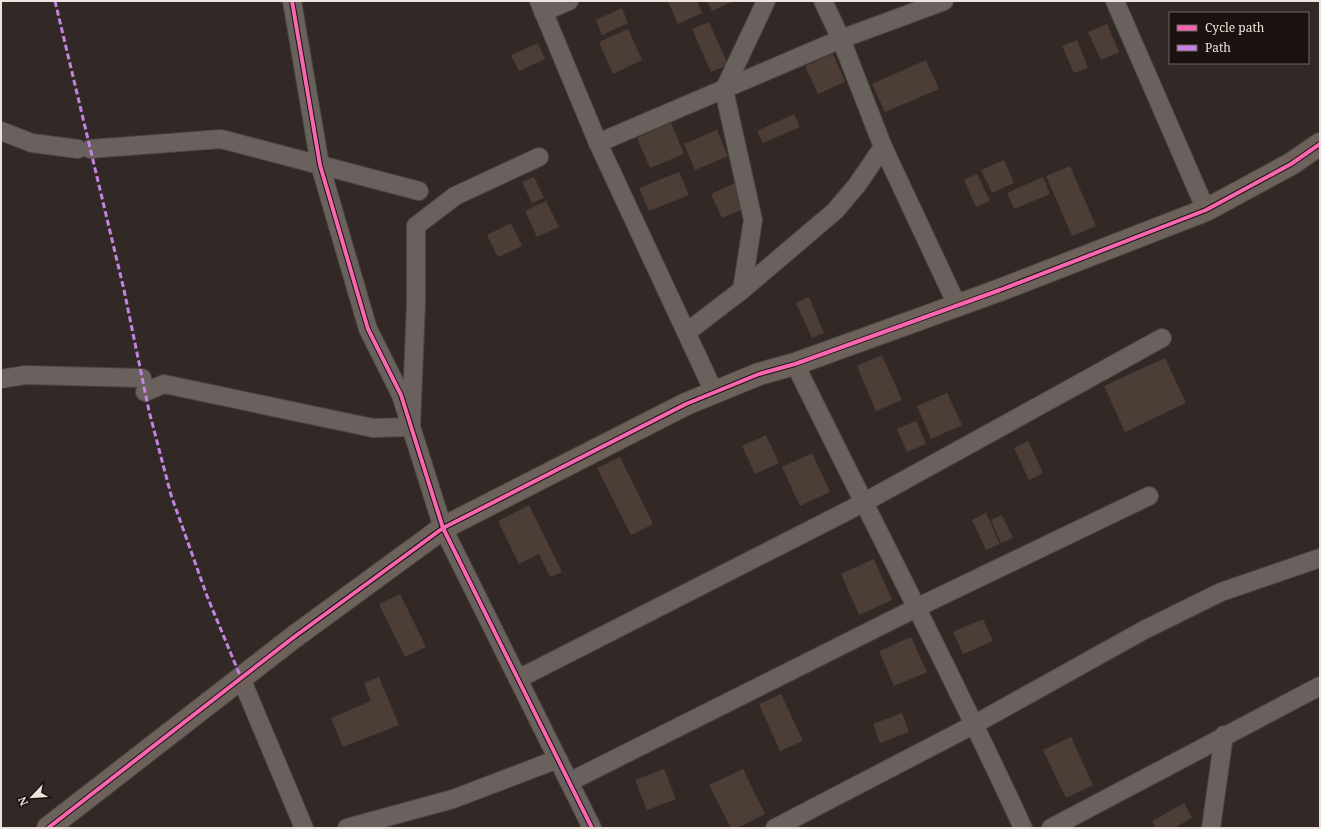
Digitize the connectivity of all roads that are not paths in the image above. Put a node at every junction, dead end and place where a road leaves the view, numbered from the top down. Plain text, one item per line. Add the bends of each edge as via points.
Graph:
1 (292, 1) edge
2 (569, 1) edge
3 (766, 1) edge
4 (824, 1) edge
5 (944, 1) edge
6 (1115, 1) edge
7 (541, 7) edge
8 (841, 39) junction
9 (724, 90) junction
10 (1, 131) edge
11 (598, 143) junction
12 (1320, 144) edge
13 (883, 147) junction
14 (539, 157) dead end
15 (320, 165) junction
16 (419, 191) dead end
17 (1206, 210) junction
18 (742, 290) junction
19 (957, 305) junction
20 (687, 332) junction
21 (1162, 338) dead end
22 (795, 364) junction
23 (1, 379) edge
24 (714, 392) junction
25 (411, 427) junction
26 (1149, 496) dead end
27 (863, 503) junction
28 (443, 528) junction
29 (1320, 558) edge
30 (918, 607) junction
31 (241, 678) junction
32 (518, 679) junction
33 (1320, 686) edge
34 (975, 724) junction
35 (1224, 735) junction
36 (558, 759) junction
37 (569, 782) junction
38 (48, 828) edge
39 (304, 828) edge
40 (347, 828) edge
41 (592, 828) edge
42 (775, 828) edge
43 (1023, 828) edge
44 (1051, 828) edge
45 (1211, 828) edge

1 - 15 street
2 - 7 street
3 - 9 street
4 - 8 street
5 - 8 street
6 - 17 street
7 - 11 street
8 - 9 street
8 - 13 street
9 - 11 street
9 - 18 street via 753,220
10 - 15 street via 32,143 84,149 221,139
11 - 20 street
12 - 17 street via 1291,164
13 - 18 street via 835,211
13 - 19 street
14 - 25 street via 455,196 416,226
15 - 16 street
15 - 25 street via 368,330 401,395
17 - 19 street
18 - 20 street
19 - 22 street
20 - 24 street
21 - 27 street
22 - 24 street
22 - 27 street
23 - 25 street via 25,374 144,385 164,384 373,428
24 - 28 street
25 - 28 street
26 - 30 street
27 - 30 street
27 - 32 street
28 - 31 street
28 - 32 street
29 - 34 street via 1221,592 1144,630
30 - 34 street
30 - 37 street
31 - 38 street
31 - 39 street
32 - 36 street
33 - 35 street
34 - 42 street
34 - 43 street
35 - 44 street
35 - 45 street
36 - 37 street
36 - 40 street via 453,798
37 - 41 street

